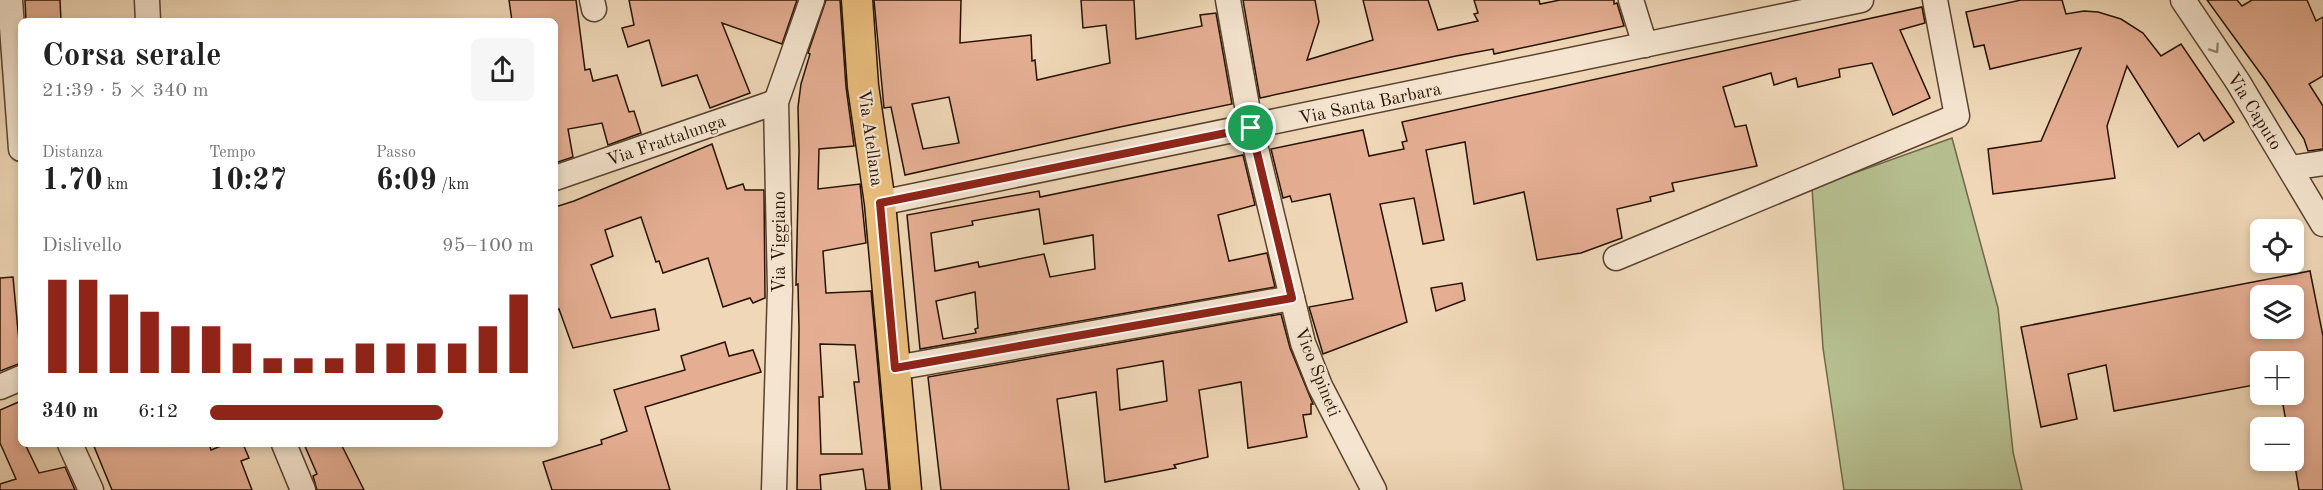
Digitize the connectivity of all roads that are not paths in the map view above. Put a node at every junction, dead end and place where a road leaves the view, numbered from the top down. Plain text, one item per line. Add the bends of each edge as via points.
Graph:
1 (10, 0) edge
2 (147, 0) edge
3 (812, 0) edge
4 (857, 0) edge
5 (1228, 0) edge
6 (1631, 0) edge
7 (1860, 0) edge
8 (1935, 0) edge
9 (2183, 0) edge
10 (148, 18) edge
11 (1645, 45) junction
12 (776, 102) junction
13 (18, 108) edge
14 (1251, 128) junction
15 (2323, 163) edge
16 (2291, 168) junction
17 (558, 177) edge
18 (880, 203) junction
19 (2323, 224) edge
20 (1616, 258) dead end
21 (1292, 298) junction
22 (895, 368) junction
23 (18, 379) edge
24 (0, 387) edge
25 (71, 447) edge
26 (285, 447) edge
27 (91, 490) edge
28 (303, 490) edge
29 (774, 490) edge
30 (906, 490) edge
31 (1374, 490) edge

1 - 13 street
2 - 10 street
3 - 12 street, Via Viggiano
4 - 18 main road, Via Atellana via 863,86
5 - 14 street, Vico Spineti
6 - 11 street
7 - 11 street, Via Santa Barbara
8 - 20 street via 1957,116
9 -> 16 street, Via Caputo
11 - 14 street, Via Santa Barbara
12 - 17 street, Via Frattalunga
12 - 29 street, Via Viggiano via 780,290
14 - 18 street, Via Santa Barbara
14 - 21 street, Vico Spineti
15 - 16 street
16 - 19 street, Via Caputo
18 - 22 main road, Via Atellana
21 - 22 street
21 - 31 street, Vico Spineti via 1303,343 1320,386
22 - 30 main road, Via Atellana
23 - 24 street
25 - 27 street
26 - 28 street

